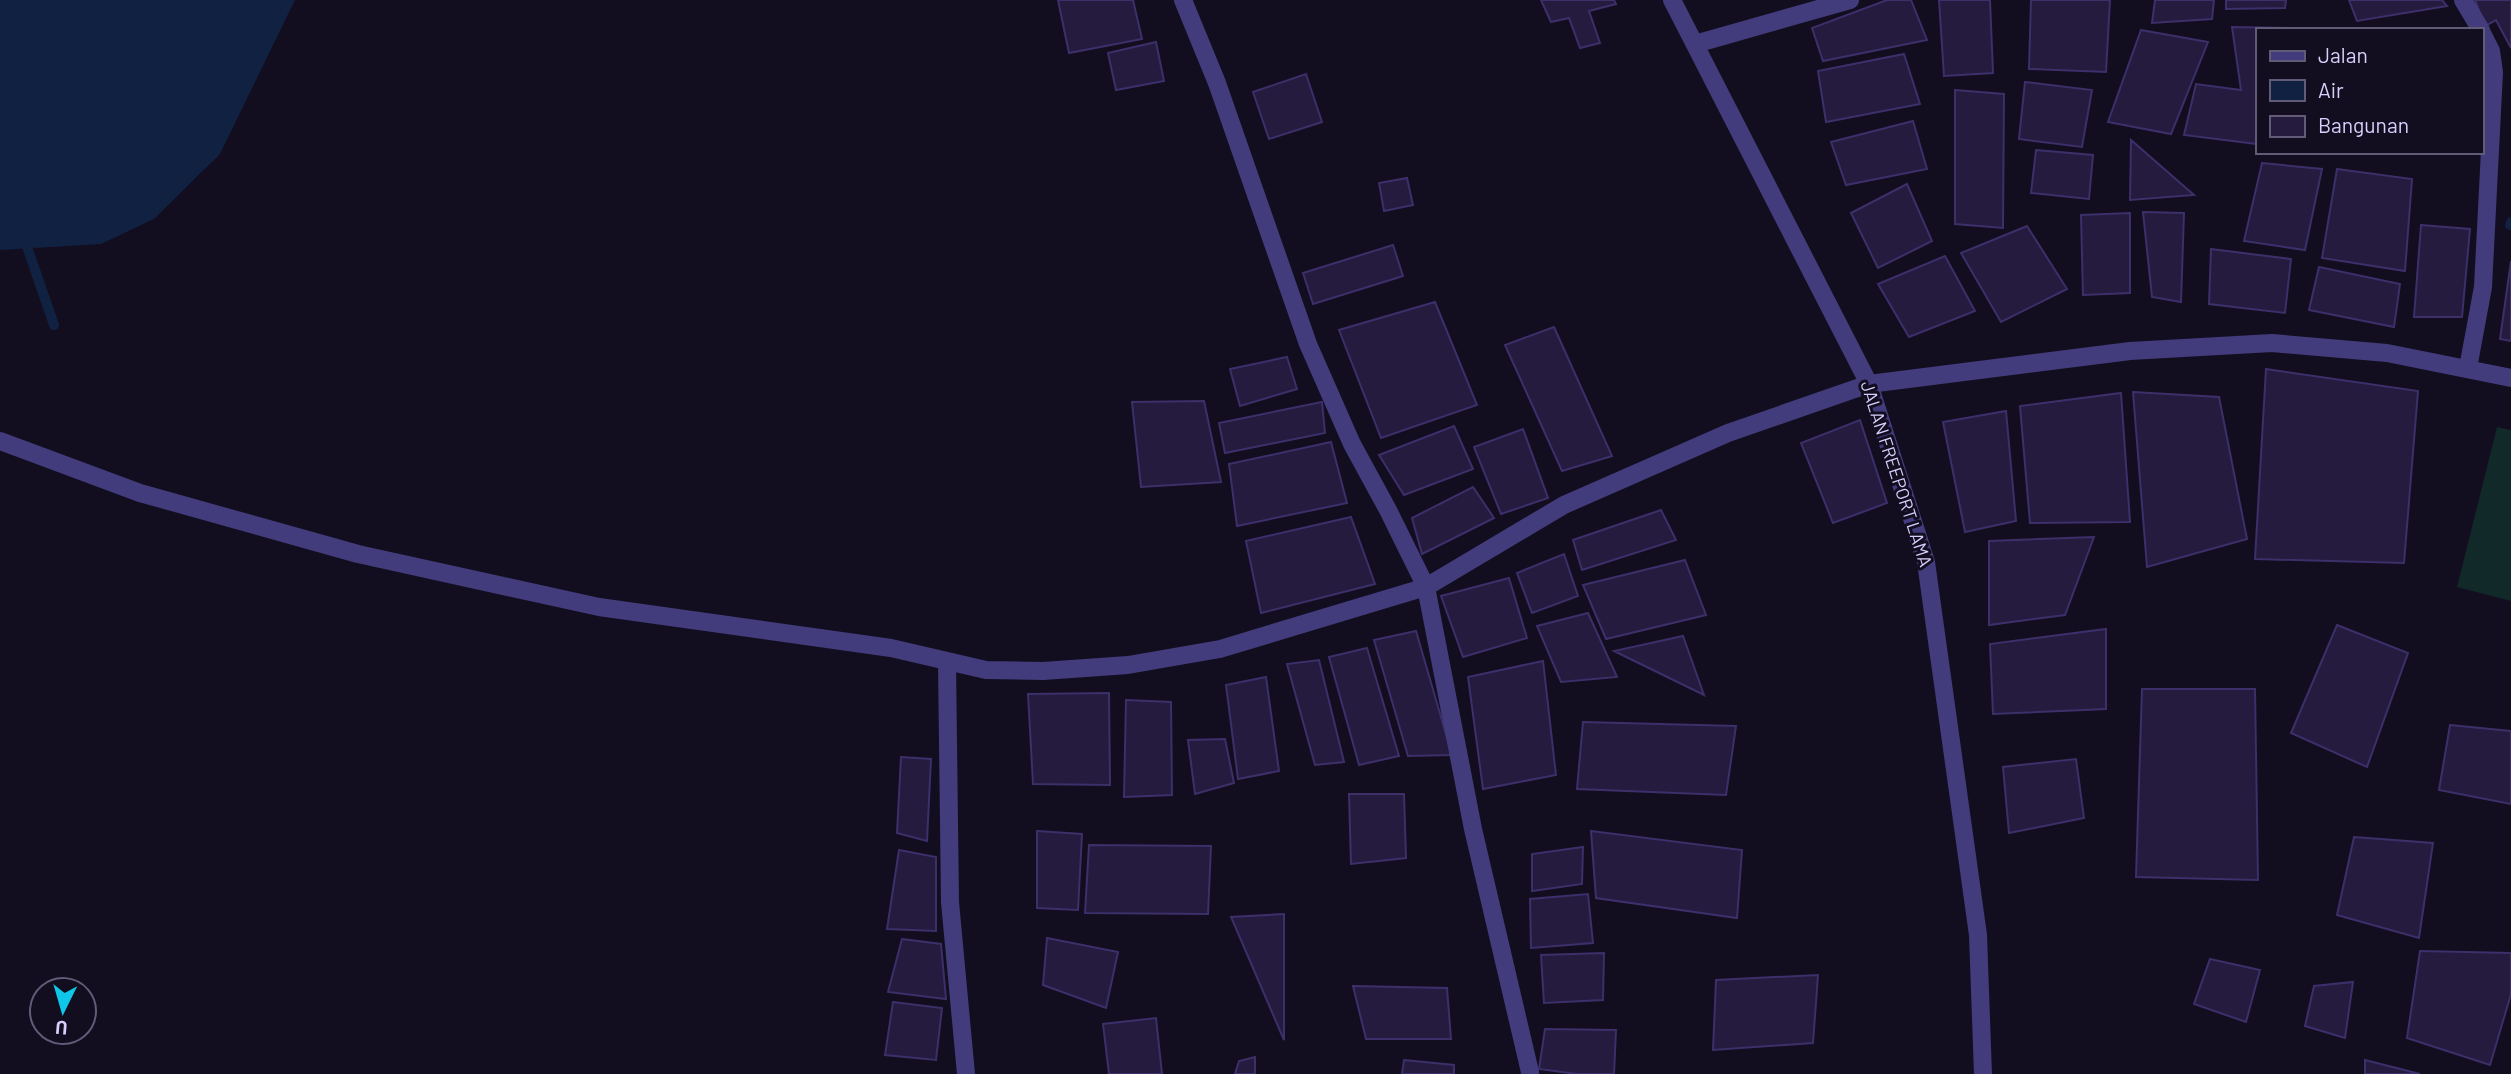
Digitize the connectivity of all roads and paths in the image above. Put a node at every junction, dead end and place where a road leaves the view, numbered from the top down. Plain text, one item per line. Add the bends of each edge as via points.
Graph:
1 (1183, 0) edge
2 (1672, 0) edge
3 (1850, 0) edge
4 (2463, 0) edge
5 (2480, 28) edge
6 (2483, 34) edge
7 (1695, 44) junction
8 (2474, 369) junction
9 (2507, 376) edge
10 (1869, 384) junction
11 (0, 440) edge
12 (1426, 587) junction
13 (947, 663) junction
14 (1530, 1072) edge
15 (966, 1074) edge
16 (1983, 1074) edge

1 - 12 street via 1217,83 1308,344 1352,444
2 - 7 street, JALAN FREEPORT LAMA
3 - 7 street
4 - 5 street
6 - 8 street via 2494,72
7 - 10 street, JALAN FREEPORT LAMA
8 - 9 street
8 - 10 street via 2387,353 2272,343 2130,351
10 - 12 street via 1728,433 1564,505
10 - 16 street, JALAN FREEPORT LAMA via 1926,562 1978,935
11 - 13 street via 140,492 359,554 598,607 877,646
12 - 13 street via 1220,649 1128,665 1043,671 986,670
12 - 14 street via 1473,829
13 - 15 street via 948,867

